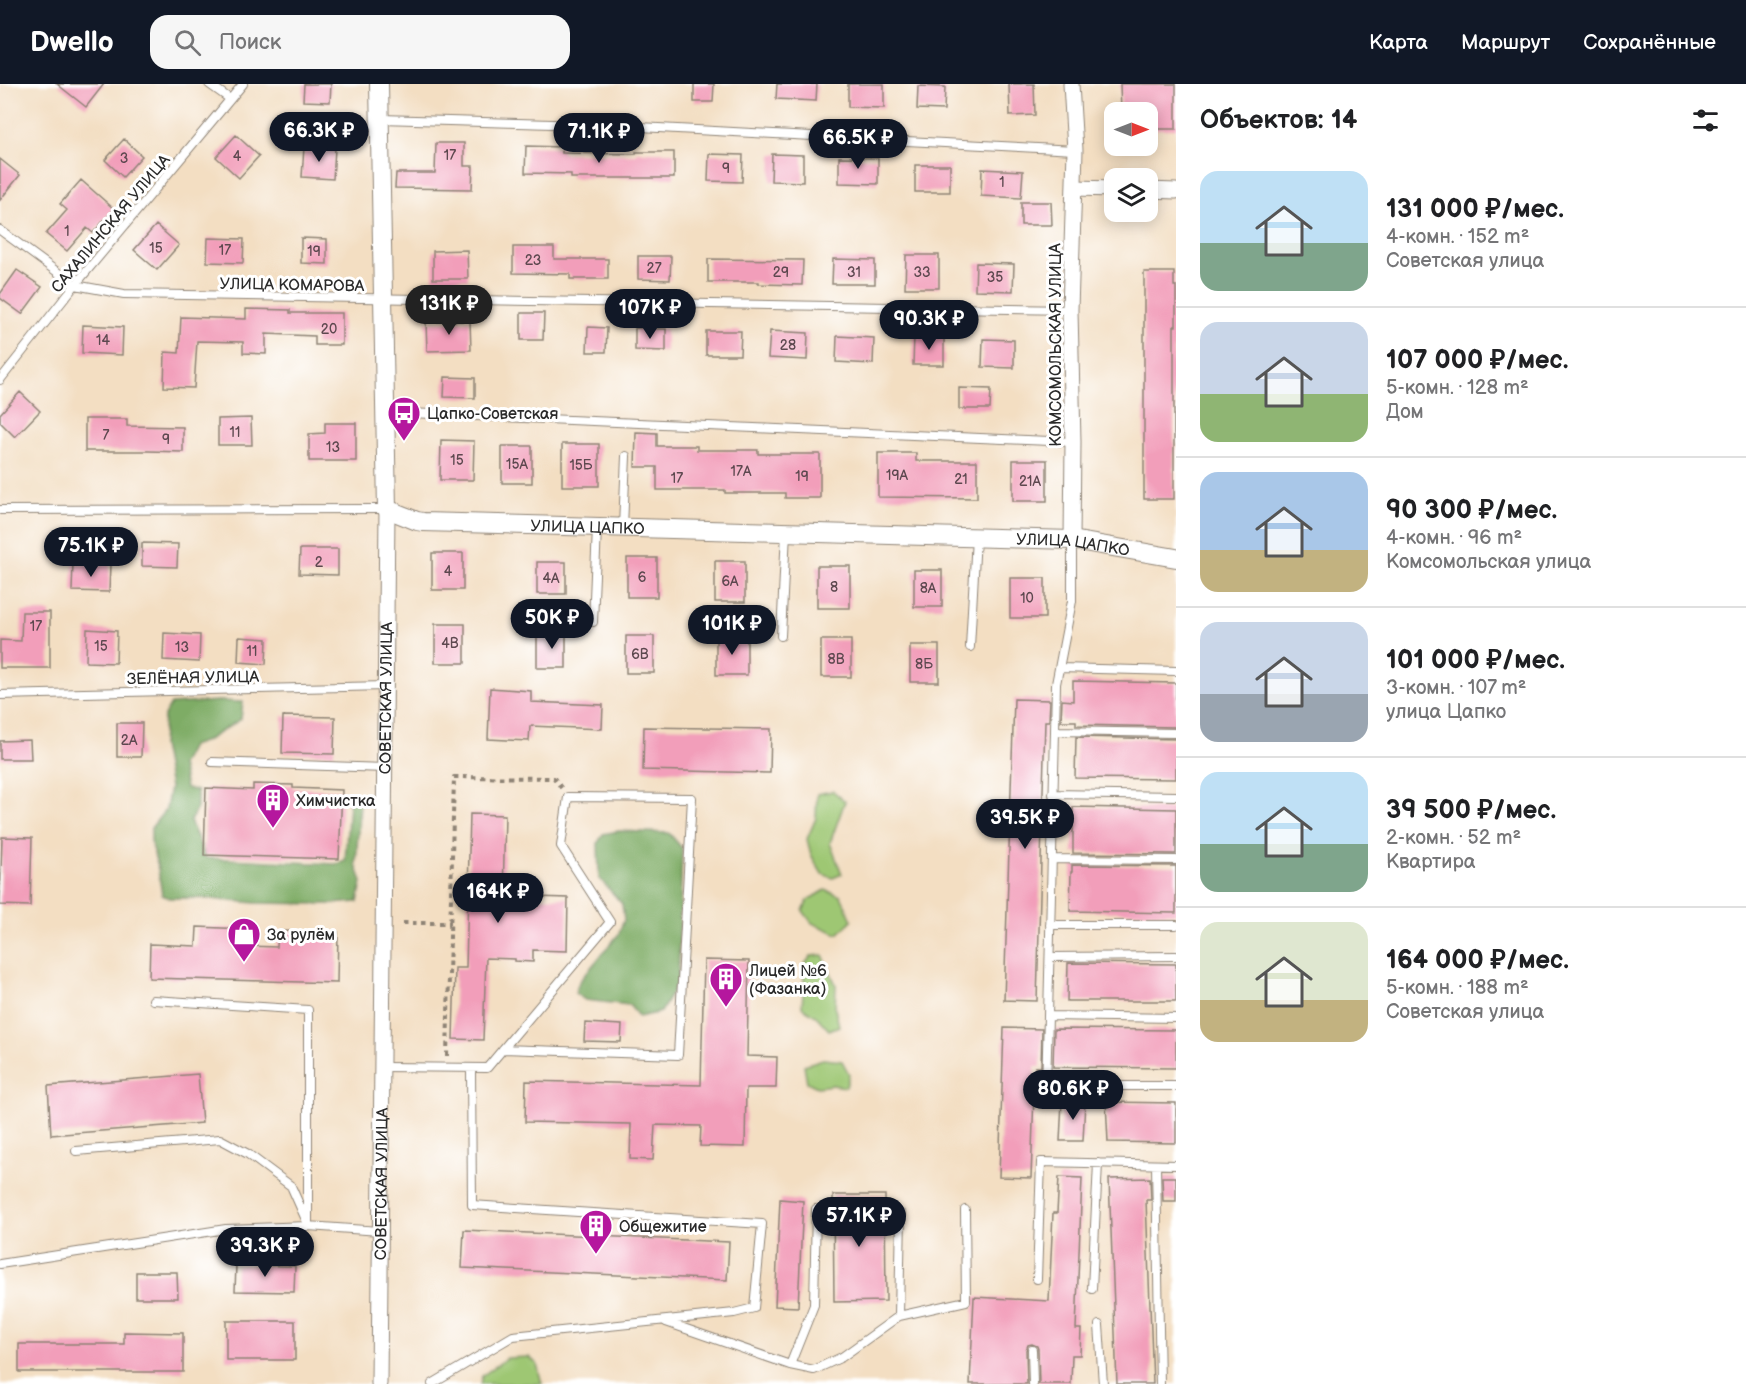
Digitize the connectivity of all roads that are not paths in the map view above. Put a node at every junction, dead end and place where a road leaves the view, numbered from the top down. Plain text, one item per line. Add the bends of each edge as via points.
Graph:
1 (209, 84) edge
2 (243, 84) edge
3 (379, 84) edge
4 (1071, 84) edge
5 (230, 99) junction
6 (380, 119) junction
7 (1075, 150) junction
8 (1075, 188) junction
9 (1104, 189) edge
10 (1158, 190) edge
11 (1176, 191) edge
12 (0, 230) edge
13 (75, 285) junction
14 (383, 299) junction
15 (1070, 310) junction
16 (0, 380) edge
17 (386, 412) junction
18 (1073, 442) junction
19 (626, 456) dead end
20 (387, 509) junction
21 (0, 510) edge
22 (597, 528) junction
23 (623, 528) junction
24 (786, 532) junction
25 (976, 537) junction
26 (1072, 540) junction
27 (1176, 558) edge
28 (593, 622) dead end
29 (781, 636) dead end
30 (970, 647) dead end
31 (1059, 668) junction
32 (1176, 671) edge
33 (386, 686) junction
34 (0, 695) edge
35 (1055, 731) junction
36 (1176, 733) edge
37 (212, 762) dead end
38 (385, 768) junction
39 (1053, 794) junction
40 (1176, 796) edge
41 (1052, 860) junction
42 (1176, 860) edge
43 (1050, 925) junction
44 (1176, 925) edge
45 (1176, 956) edge
46 (1050, 957) junction
47 (153, 1000) dead end
48 (1048, 1016) junction
49 (1176, 1018) edge
50 (503, 1049) junction
51 (382, 1066) junction
52 (471, 1068) junction
53 (1176, 1086) edge
54 (76, 1151) dead end
55 (1098, 1164) junction
56 (1156, 1165) junction
57 (1176, 1165) edge
58 (816, 1209) dead end
59 (965, 1210) dead end
60 (901, 1214) dead end
61 (309, 1226) junction
62 (381, 1231) junction
63 (0, 1264) edge
64 (1037, 1279) dead end
65 (1092, 1289) dead end
66 (899, 1316) junction
67 (662, 1321) junction
68 (1099, 1325) dead end
69 (1032, 1350) dead end
70 (790, 1365) junction
71 (379, 1384) edge
72 (432, 1384) edge
73 (1033, 1384) edge
74 (1102, 1384) edge
75 (1160, 1384) edge

1 - 5 lane
2 - 5 lane, САХАЛИНСКАЯ УЛИЦА
3 - 6 street, СОВЕТСКАЯ УЛИЦА
4 - 7 street, КОМСОМОЛЬСКАЯ УЛИЦА
5 - 13 lane, САХАЛИНСКАЯ УЛИЦА
6 - 7 lane via 621,126
6 - 14 street, СОВЕТСКАЯ УЛИЦА
7 - 8 street, КОМСОМОЛЬСКАЯ УЛИЦА
8 - 9 street
8 - 15 street, КОМСОМОЛЬСКАЯ УЛИЦА
10 - 11 street
12 - 13 lane, УЛИЦА КОМАРОВА
13 - 14 lane, УЛИЦА КОМАРОВА via 124,294
13 - 16 lane, САХАЛИНСКАЯ УЛИЦА
14 - 15 lane, УЛИЦА КОМАРОВА
14 - 17 street, СОВЕТСКАЯ УЛИЦА
15 - 18 street, КОМСОМОЛЬСКАЯ УЛИЦА
17 - 18 lane
17 - 20 street, СОВЕТСКАЯ УЛИЦА
18 - 26 street, КОМСОМОЛЬСКАЯ УЛИЦА
19 - 23 lane
20 - 21 lane, УЛИЦА ЦАПКО
20 - 22 street, УЛИЦА ЦАПКО via 417,521
20 - 33 street, СОВЕТСКАЯ УЛИЦА
22 - 23 street, УЛИЦА ЦАПКО
22 - 28 lane
23 - 24 street, УЛИЦА ЦАПКО
24 - 25 street, УЛИЦА ЦАПКО
24 - 29 lane
25 - 26 street, УЛИЦА ЦАПКО
25 - 30 lane
26 - 27 street, УЛИЦА ЦАПКО
26 - 31 lane via 1072,602
31 - 32 lane
31 - 35 lane
33 - 34 lane, ЗЕЛЁНАЯ УЛИЦА
33 - 38 street, СОВЕТСКАЯ УЛИЦА
35 - 36 lane
35 - 39 lane
37 - 38 lane
38 - 51 street, СОВЕТСКАЯ УЛИЦА
39 - 40 lane
39 - 41 lane
41 - 42 lane
41 - 43 lane
43 - 44 lane
43 - 46 lane
45 - 46 lane
46 - 48 lane
47 - 61 lane via 308,1010
48 - 49 lane
48 - 53 lane via 1046,1086
50 - 50 lane via 610,922 561,846 568,796 692,798 678,1055
50 - 52 lane via 487,1068
51 - 52 lane
51 - 62 street, СОВЕТСКАЯ УЛИЦА
52 - 67 lane via 472,1205 762,1224 754,1308
54 - 61 lane via 220,1138 291,1186
55 - 56 lane
55 - 64 lane via 1041,1162
55 - 65 lane
56 - 57 lane
56 - 75 lane
58 - 70 lane via 814,1305
59 - 66 lane via 966,1301
60 - 66 lane
61 - 62 lane
61 - 63 lane via 226,1229
62 - 71 street, СОВЕТСКАЯ УЛИЦА
66 - 70 lane via 842,1357 814,1370
67 - 70 lane
67 - 72 lane via 513,1336
68 - 74 lane
69 - 73 lane

